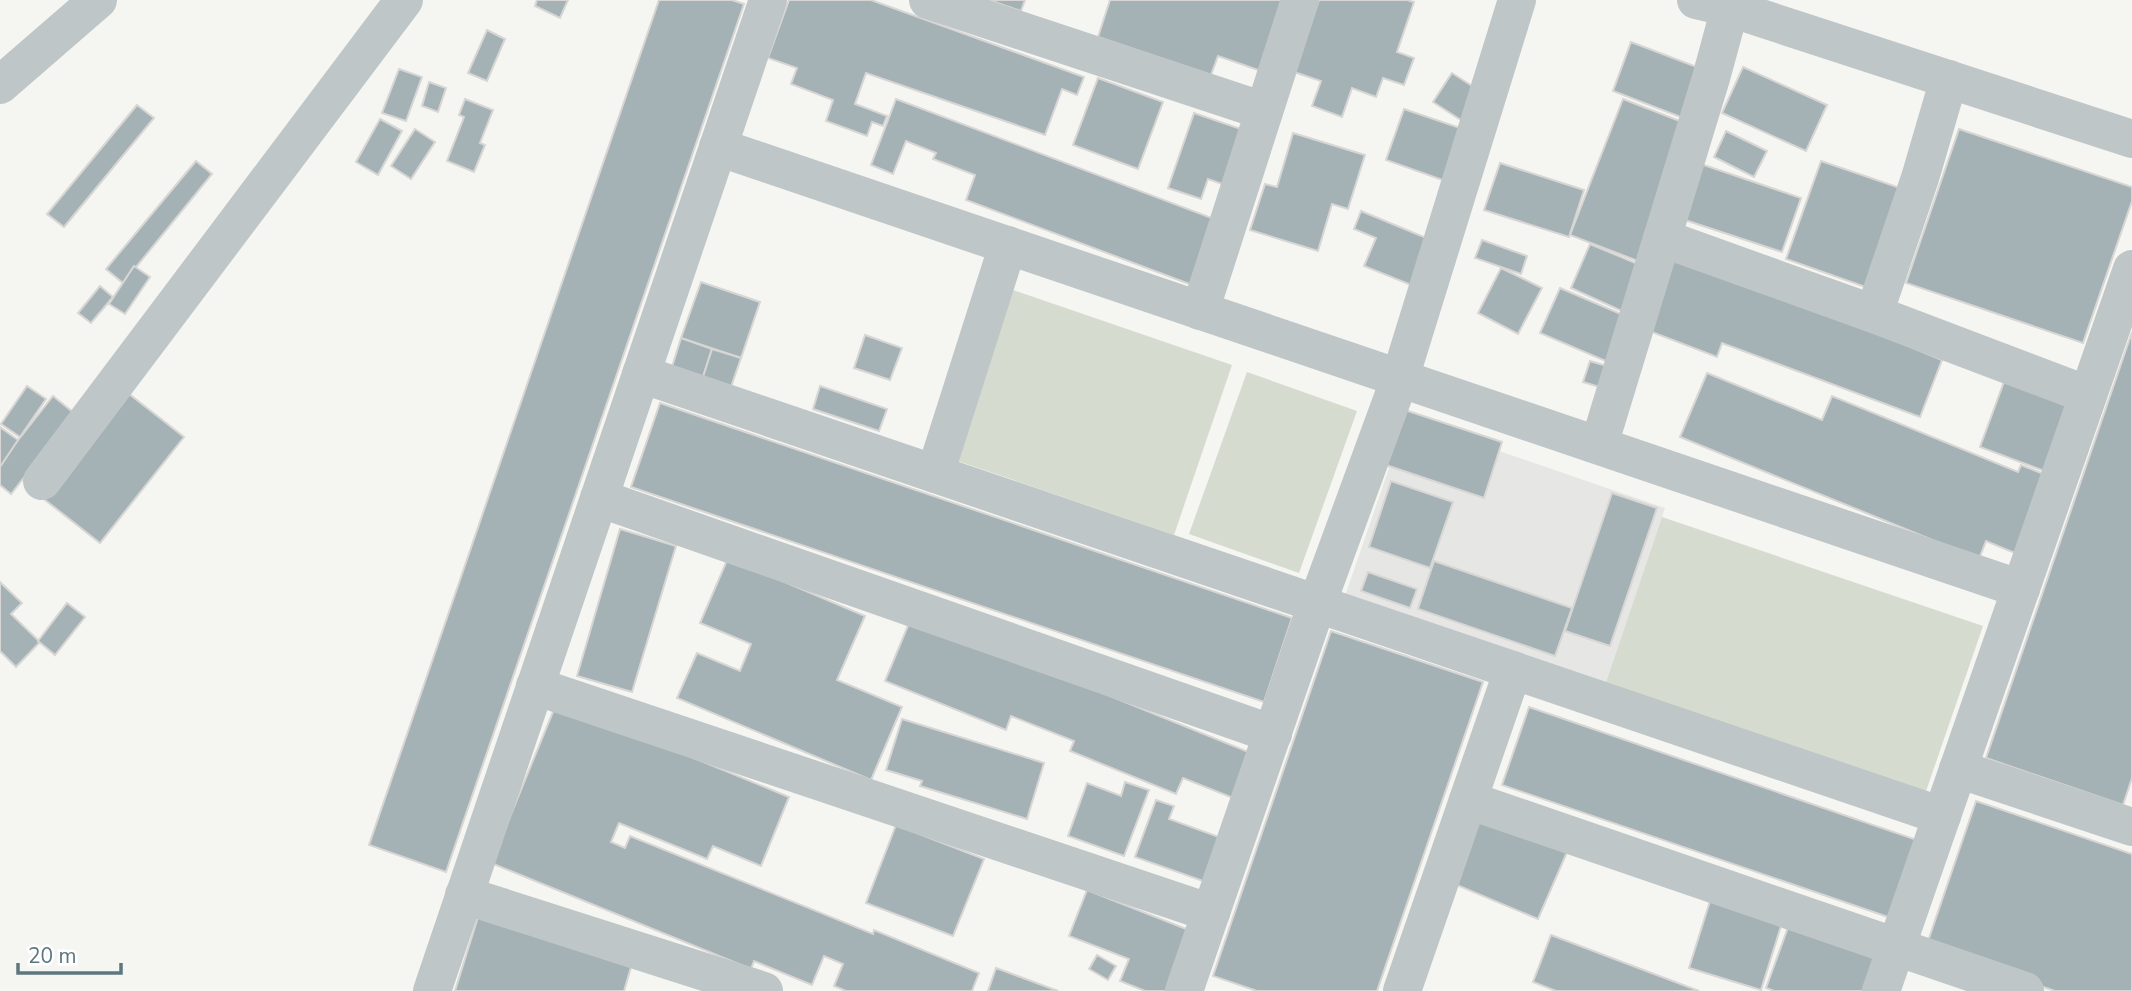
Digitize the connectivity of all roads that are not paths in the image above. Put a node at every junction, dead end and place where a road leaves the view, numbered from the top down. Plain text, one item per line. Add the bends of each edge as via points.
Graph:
1 (98, 0) edge
2 (404, 0) edge
3 (768, 0) edge
4 (928, 0) edge
5 (1300, 0) edge
6 (1517, 0) edge
7 (1713, 4) edge
8 (1950, 79) junction
9 (0, 85) edge
10 (1264, 111) junction
11 (2132, 139) edge
12 (718, 147) junction
13 (1662, 238) junction
14 (1008, 245) junction
15 (2128, 293) edge
16 (1200, 311) junction
17 (1874, 314) junction
18 (641, 374) junction
19 (1401, 378) junction
20 (2088, 396) junction
21 (1599, 446) junction
22 (935, 474) junction
23 (42, 481) dead end
24 (599, 498) junction
25 (2021, 589) junction
26 (1317, 604) junction
27 (1513, 670) junction
28 (535, 686) junction
29 (1273, 734) junction
30 (1958, 769) junction
31 (1468, 800) junction
32 (1942, 816) junction
33 (2132, 827) edge
34 (464, 895) junction
35 (1211, 913) junction
36 (1896, 946) junction
37 (1405, 990) edge
38 (432, 991) edge
39 (764, 991) edge
40 (1184, 991) edge
41 (1881, 991) edge
42 (2025, 991) edge

1 - 9 street
2 - 23 street
3 - 12 street
4 - 10 street
5 - 10 street
6 - 19 street
7 - 8 street
7 - 13 street via 1711,78
8 - 11 street
8 - 17 street
10 - 16 street
12 - 14 street
12 - 18 street
13 - 17 street
13 - 21 street
14 - 16 street
14 - 22 street
15 - 20 street
16 - 19 street
17 - 20 street
18 - 22 street
18 - 24 street
19 - 21 street
19 - 26 street
20 - 25 street
21 - 25 street
22 - 26 street
24 - 28 street
24 - 29 street
25 - 30 street
26 - 27 street
26 - 29 street
27 - 31 street
27 - 32 street
28 - 34 street
28 - 35 street
29 - 35 street
30 - 32 street
30 - 33 street
31 - 36 street
31 - 37 street
32 - 36 street
34 - 38 street
34 - 39 street
35 - 40 street
36 - 41 street
36 - 42 street

